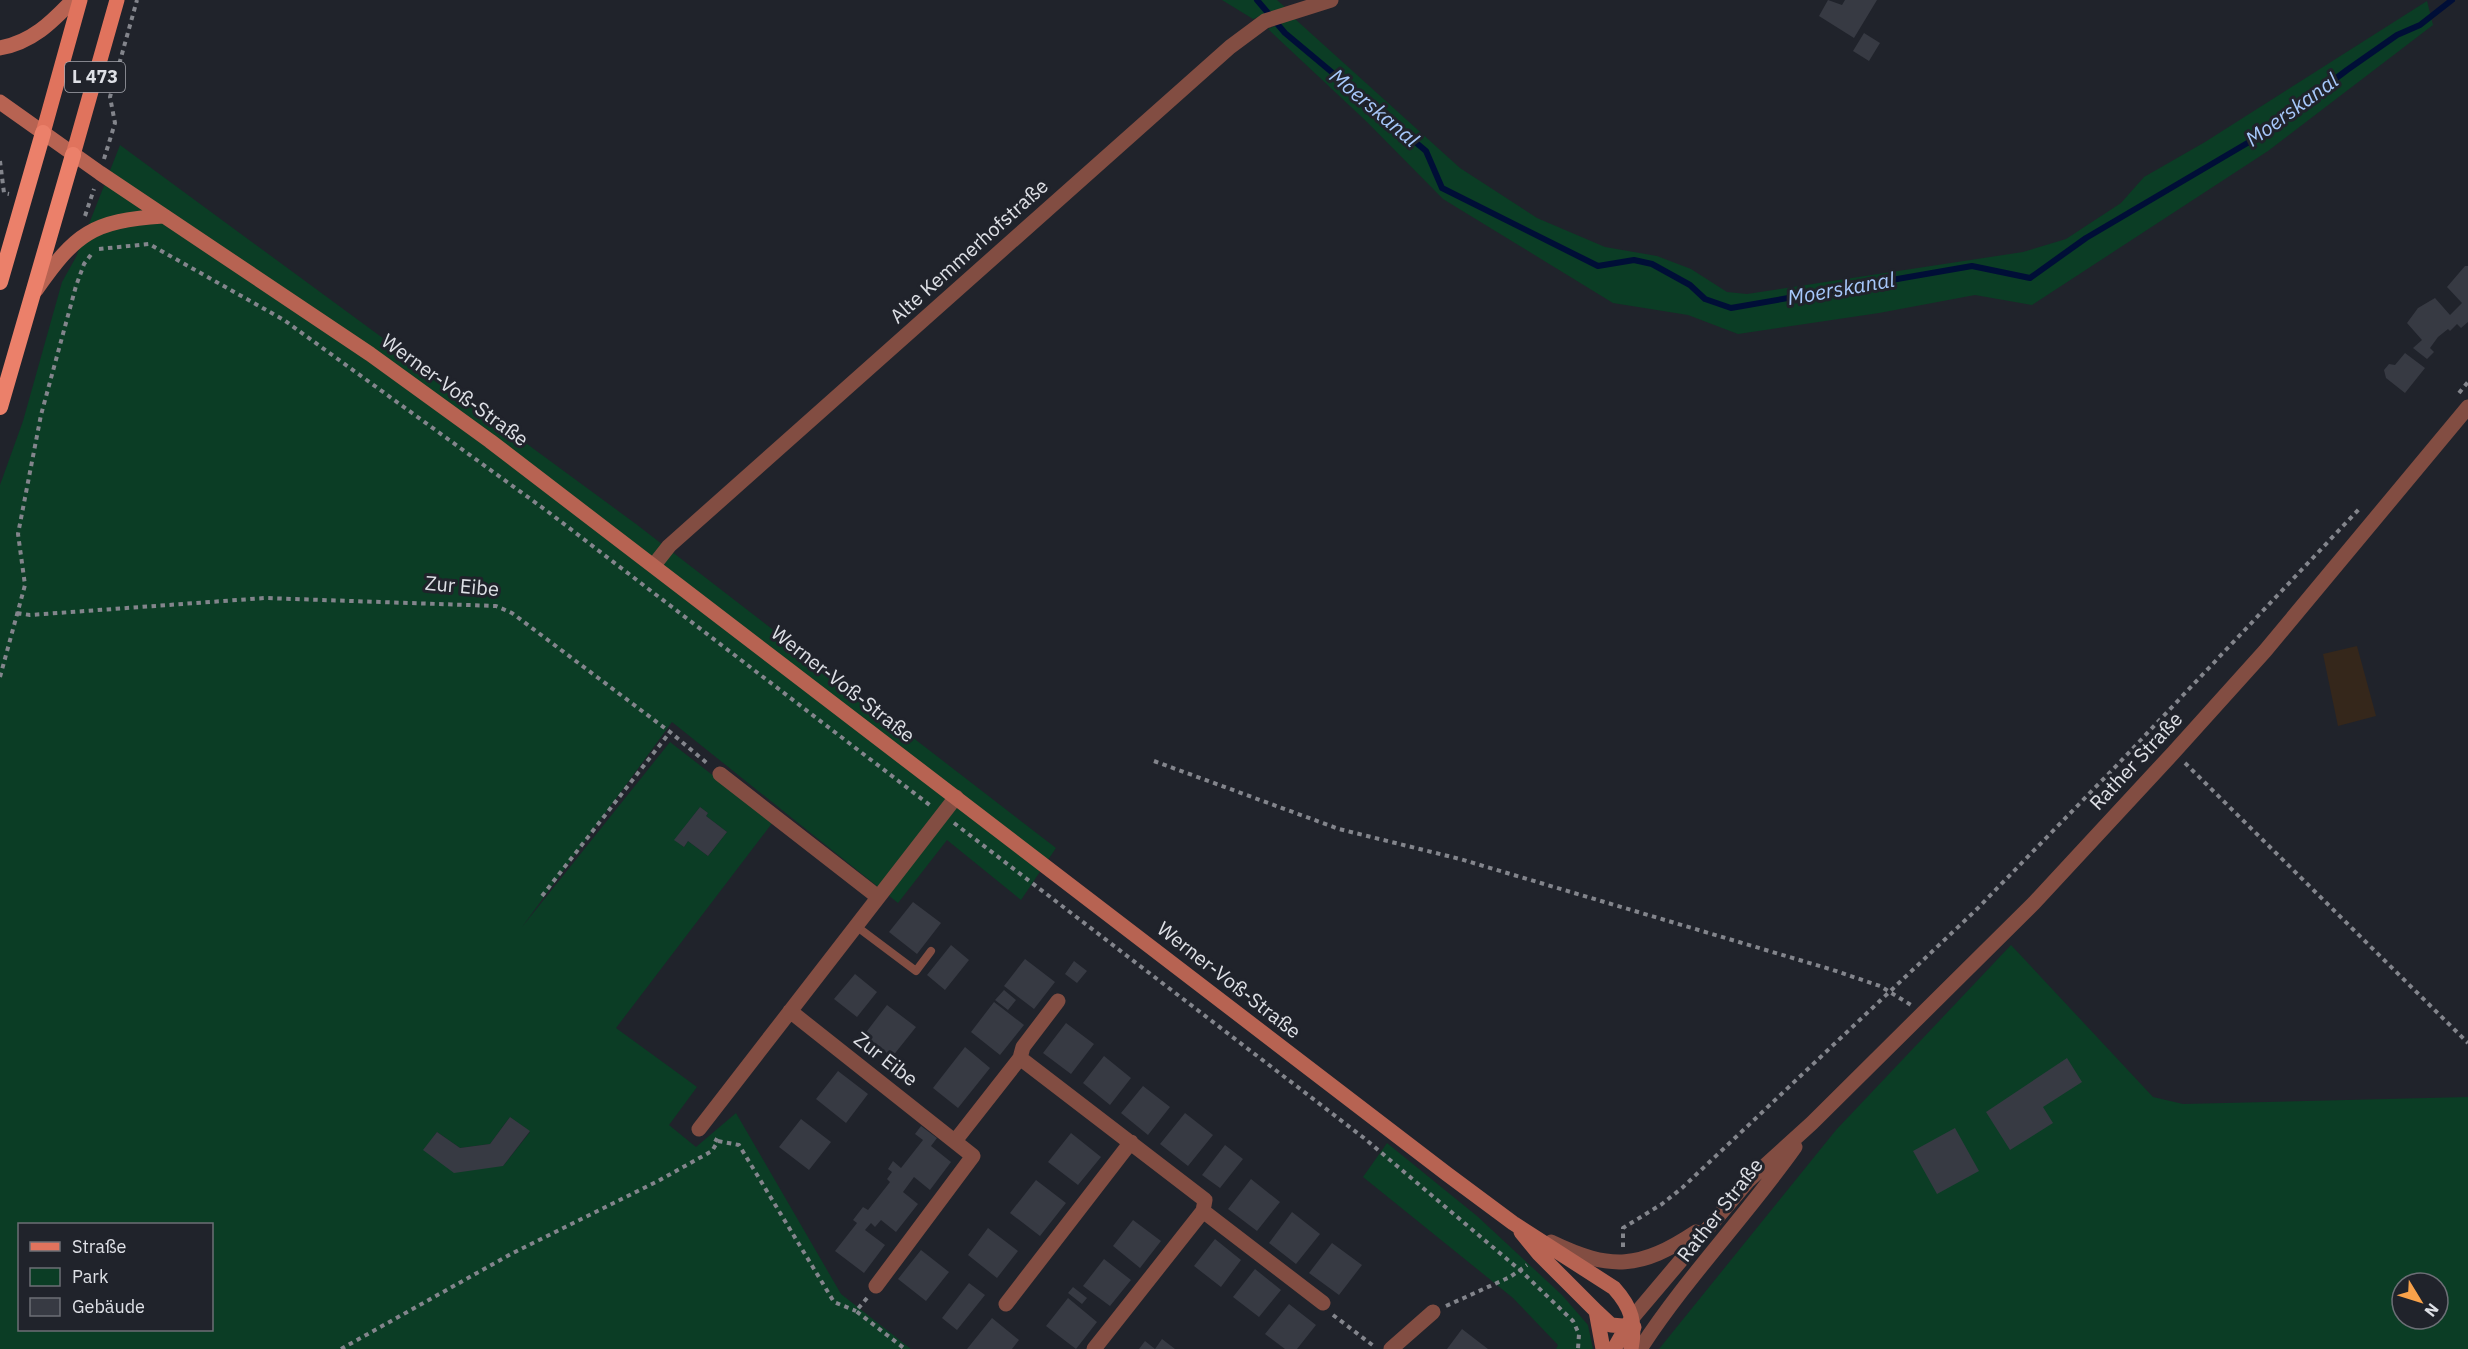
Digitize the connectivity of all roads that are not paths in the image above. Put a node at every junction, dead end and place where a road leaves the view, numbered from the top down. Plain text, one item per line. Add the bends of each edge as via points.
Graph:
1 (73, 0) edge
2 (80, 0) edge
3 (117, 0) edge
4 (1331, 0) edge
5 (0, 48) edge
6 (0, 102) edge
7 (43, 133) junction
8 (73, 155) junction
9 (163, 216) junction
10 (0, 282) edge
11 (34, 293) junction
12 (0, 407) edge
13 (2468, 407) edge
14 (654, 565) junction
15 (720, 774) road end
16 (956, 797) junction
17 (878, 897) junction
18 (856, 926) junction
19 (931, 951) dead end
20 (1058, 1001) dead end
21 (790, 1011) junction
22 (1020, 1058) junction
23 (1812, 1123) junction
24 (699, 1129) road end
25 (955, 1141) junction
26 (1131, 1142) junction
27 (1203, 1211) junction
28 (1711, 1222) junction
29 (1514, 1223) junction
30 (876, 1286) road end
31 (1323, 1303) road end
32 (1006, 1304) dead end
33 (1596, 1311) junction
34 (1433, 1312) road end
35 (1659, 1320) junction
36 (1631, 1324) junction
37 (1094, 1349) edge
38 (1391, 1349) edge
39 (1603, 1349) edge
40 (1614, 1349) edge
41 (1630, 1349) edge
42 (1640, 1349) edge

1 - 5 main road via 42,31
2 - 7 main road, L 473
3 - 8 main road, L 473
4 - 14 street, Alte Kemmerhofstraße via 1265,21 1230,47 669,546
6 - 7 main road, Werner-Voß-Straße
7 - 8 main road, Werner-Voß-Straße
7 - 10 highway, L 473
8 - 9 main road, Werner-Voß-Straße
8 - 11 highway, L 473
9 - 11 main road, L 473 via 118,221 86,233 63,254
9 - 14 main road, Werner-Voß-Straße via 370,354
11 - 12 highway, L 473
13 - 23 street, Rather Straße via 2265,651 2174,752 2034,903
14 - 16 main road, Werner-Voß-Straße
15 - 17 street
16 - 17 street
16 - 29 main road, Werner-Voß-Straße
17 - 18 street
18 - 19 lane via 916,971
18 - 21 street
20 - 22 street via 1023,1047
21 - 24 street
21 - 25 street, Zur Eibe
22 - 25 street
22 - 26 street
23 - 28 street, Rather Straße via 1748,1181
23 - 35 street, Rather Straße via 1755,1202
25 - 30 street, Zur Eibe via 973,1156
26 - 27 street via 1205,1200
26 - 32 street
27 - 31 street
27 - 37 street
28 - 29 street, Rather Straße via 1676,1245 1624,1262 1596,1261
28 - 36 street, Rather Straße
29 - 33 main road
29 - 36 main road, Werner-Voß-Straße via 1614,1288 1624,1299
33 - 36 main road via 1611,1325
33 - 39 main road
34 - 38 street
35 - 36 street
35 - 42 street, Rather Straße
36 - 40 main road, Rather Straße
36 - 41 main road

